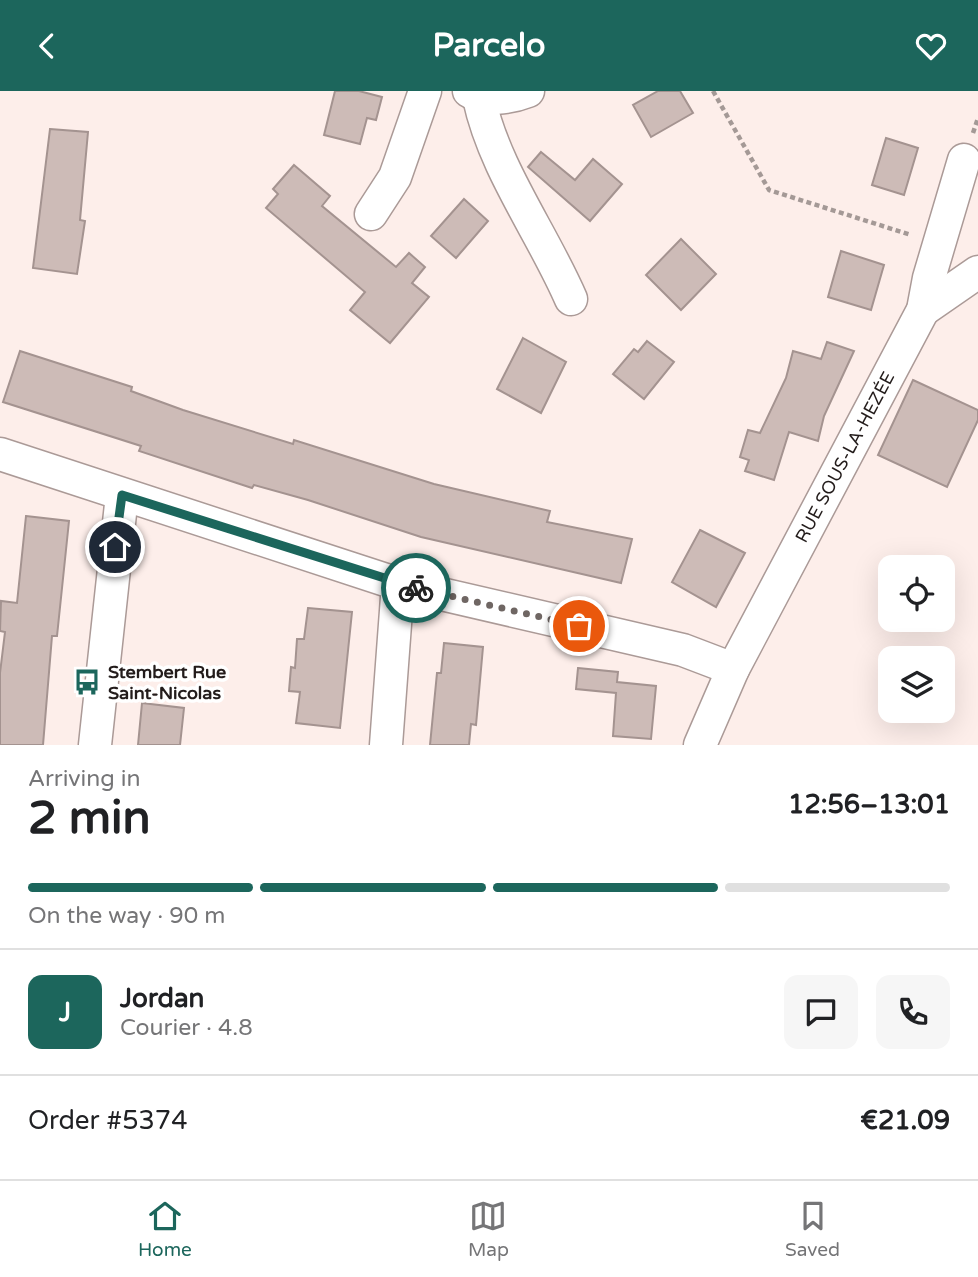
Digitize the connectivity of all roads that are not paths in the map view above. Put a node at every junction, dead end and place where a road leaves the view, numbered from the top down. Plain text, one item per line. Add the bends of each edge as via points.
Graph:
1 (425, 91) edge
2 (528, 91) edge
3 (474, 94) edge
4 (964, 160) dead end
5 (371, 214) dead end
6 (978, 272) edge
7 (571, 299) dead end
8 (923, 310) junction
9 (0, 454) edge
10 (122, 495) junction
11 (398, 584) junction
12 (733, 669) junction
13 (95, 745) edge
14 (386, 745) edge
15 (700, 745) edge

1 - 5 street via 395,177
2 - 3 street
3 - 7 street via 486,131
4 - 8 street, RUE SOUS-LA-HEZÉE
6 - 8 street
8 - 12 street, RUE SOUS-LA-HEZÉE
9 - 10 street
10 - 11 street
10 - 13 street
11 - 12 street via 683,650
11 - 14 street
12 - 15 street, RUE SOUS-LA-HEZÉE

